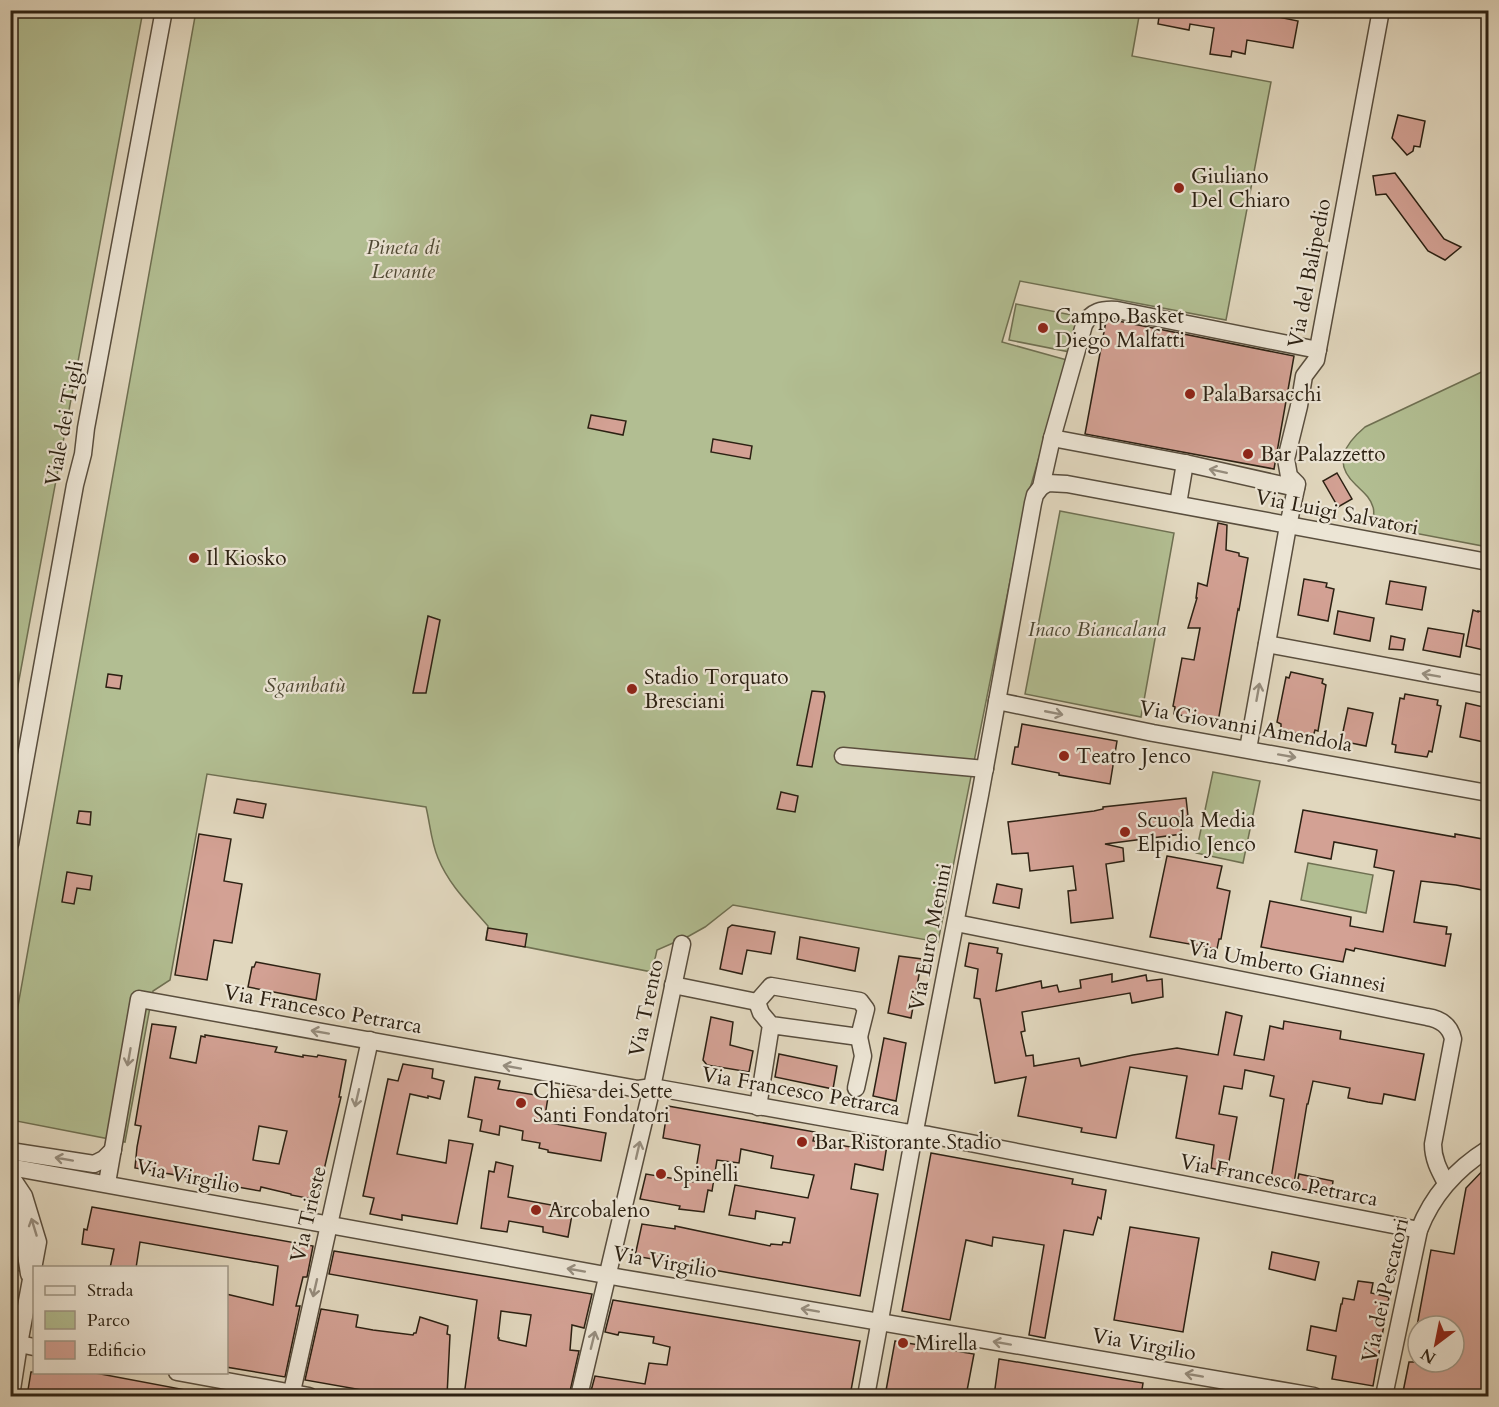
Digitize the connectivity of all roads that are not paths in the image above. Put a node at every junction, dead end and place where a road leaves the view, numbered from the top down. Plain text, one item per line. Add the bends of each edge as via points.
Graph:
1 (164, 10) edge
2 (1381, 10) edge
3 (1318, 350) junction
4 (1052, 438) junction
5 (1185, 464) junction
6 (1041, 487) junction
7 (1296, 488) junction
8 (1178, 504) junction
9 (1288, 526) junction
10 (1488, 562) edge
11 (1267, 644) junction
12 (1488, 685) edge
13 (997, 701) junction
14 (1248, 749) junction
15 (843, 756) dead end
16 (985, 769) junction
17 (1488, 793) edge
18 (10, 844) edge
19 (956, 923) junction
20 (682, 944) dead end
21 (673, 985) junction
22 (758, 1002) junction
23 (771, 1024) junction
24 (859, 1037) junction
25 (370, 1040) junction
26 (652, 1087) junction
27 (856, 1088) dead end
28 (758, 1107) junction
29 (914, 1134) junction
30 (1488, 1149) edge
31 (113, 1150) junction
32 (10, 1151) edge
33 (10, 1167) edge
34 (10, 1175) edge
35 (107, 1183) junction
36 (1446, 1183) junction
37 (10, 1198) edge
38 (329, 1226) junction
39 (1419, 1230) junction
40 (34, 1266) edge
41 (33, 1272) edge
42 (608, 1275) junction
43 (30, 1284) junction
44 (880, 1322) junction
45 (21, 1344) edge
46 (187, 1374) edge
47 (291, 1395) edge
48 (10, 1396) edge
49 (309, 1396) edge
50 (579, 1396) edge
51 (866, 1396) edge
52 (1314, 1396) edge
53 (1384, 1396) edge

1 - 18 street, Viale dei Tigli
2 - 3 street, Via del Balipedio
3 - 4 street, Via Euro Menini via 1117,310 1100,310 1087,318 1084,325
3 - 7 street, Via del Balipedio via 1304,376 1286,459
4 - 5 street, Via Luigi Salvatori
4 - 6 street, Via Euro Menini
7 -> 5 street, Via Luigi Salvatori
5 - 8 street
6 - 8 street, Via Luigi Salvatori via 1048,483 1067,484
6 - 13 street, Via Euro Menini via 1033,503
7 - 9 street
8 - 9 street, Via Luigi Salvatori
9 - 10 street, Via Luigi Salvatori
9 - 11 street
12 -> 11 street
14 -> 11 street
13 -> 14 street, Via Giovanni Amendola
13 - 16 street, Via Euro Menini
14 -> 17 street, Via Giovanni Amendola
15 - 16 street
16 - 19 street, Via Euro Menini
19 - 29 street, Via Euro Menini
19 - 36 street, Via Umberto Giannesi via 1442,1021 1453,1039 1433,1151
20 - 21 street, Via Trento
21 - 22 street
21 - 26 street, Via Trento
22 - 23 street via 761,1013
22 - 24 street via 771,986 860,1001 866,1009
23 - 24 street
23 - 28 street
24 - 27 street via 863,1056
26 -> 25 street, Via Francesco Petrarca via 638,1089
25 -> 31 street, Via Francesco Petrarca via 139,999
25 -> 38 street, Via Trieste
26 - 28 street, Via Francesco Petrarca
42 -> 26 street, Via Trento
28 - 29 street, Via Francesco Petrarca
29 - 39 street, Via Francesco Petrarca
29 - 44 street, Via Euro Menini
30 - 36 street, Via dei Pescatori via 1463,1165
31 -> 32 street via 94,1164
31 - 35 street
33 - 35 street, Via Virgilio
40 -> 34 street via 38,1238 24,1196
35 - 38 street, Via Virgilio
36 - 39 street, Via dei Pescatori
37 - 43 street via 18,1217
42 -> 38 street, Via Virgilio
38 -> 47 street, Via Trieste
39 - 53 street, Via dei Pescatori
43 -> 41 street
44 -> 42 street, Via Virgilio
50 -> 42 street, Via Trento
43 - 45 street
44 - 51 street, Via Euro Menini
52 -> 44 street, Via Virgilio
45 - 48 street
46 - 47 street
47 - 49 street

